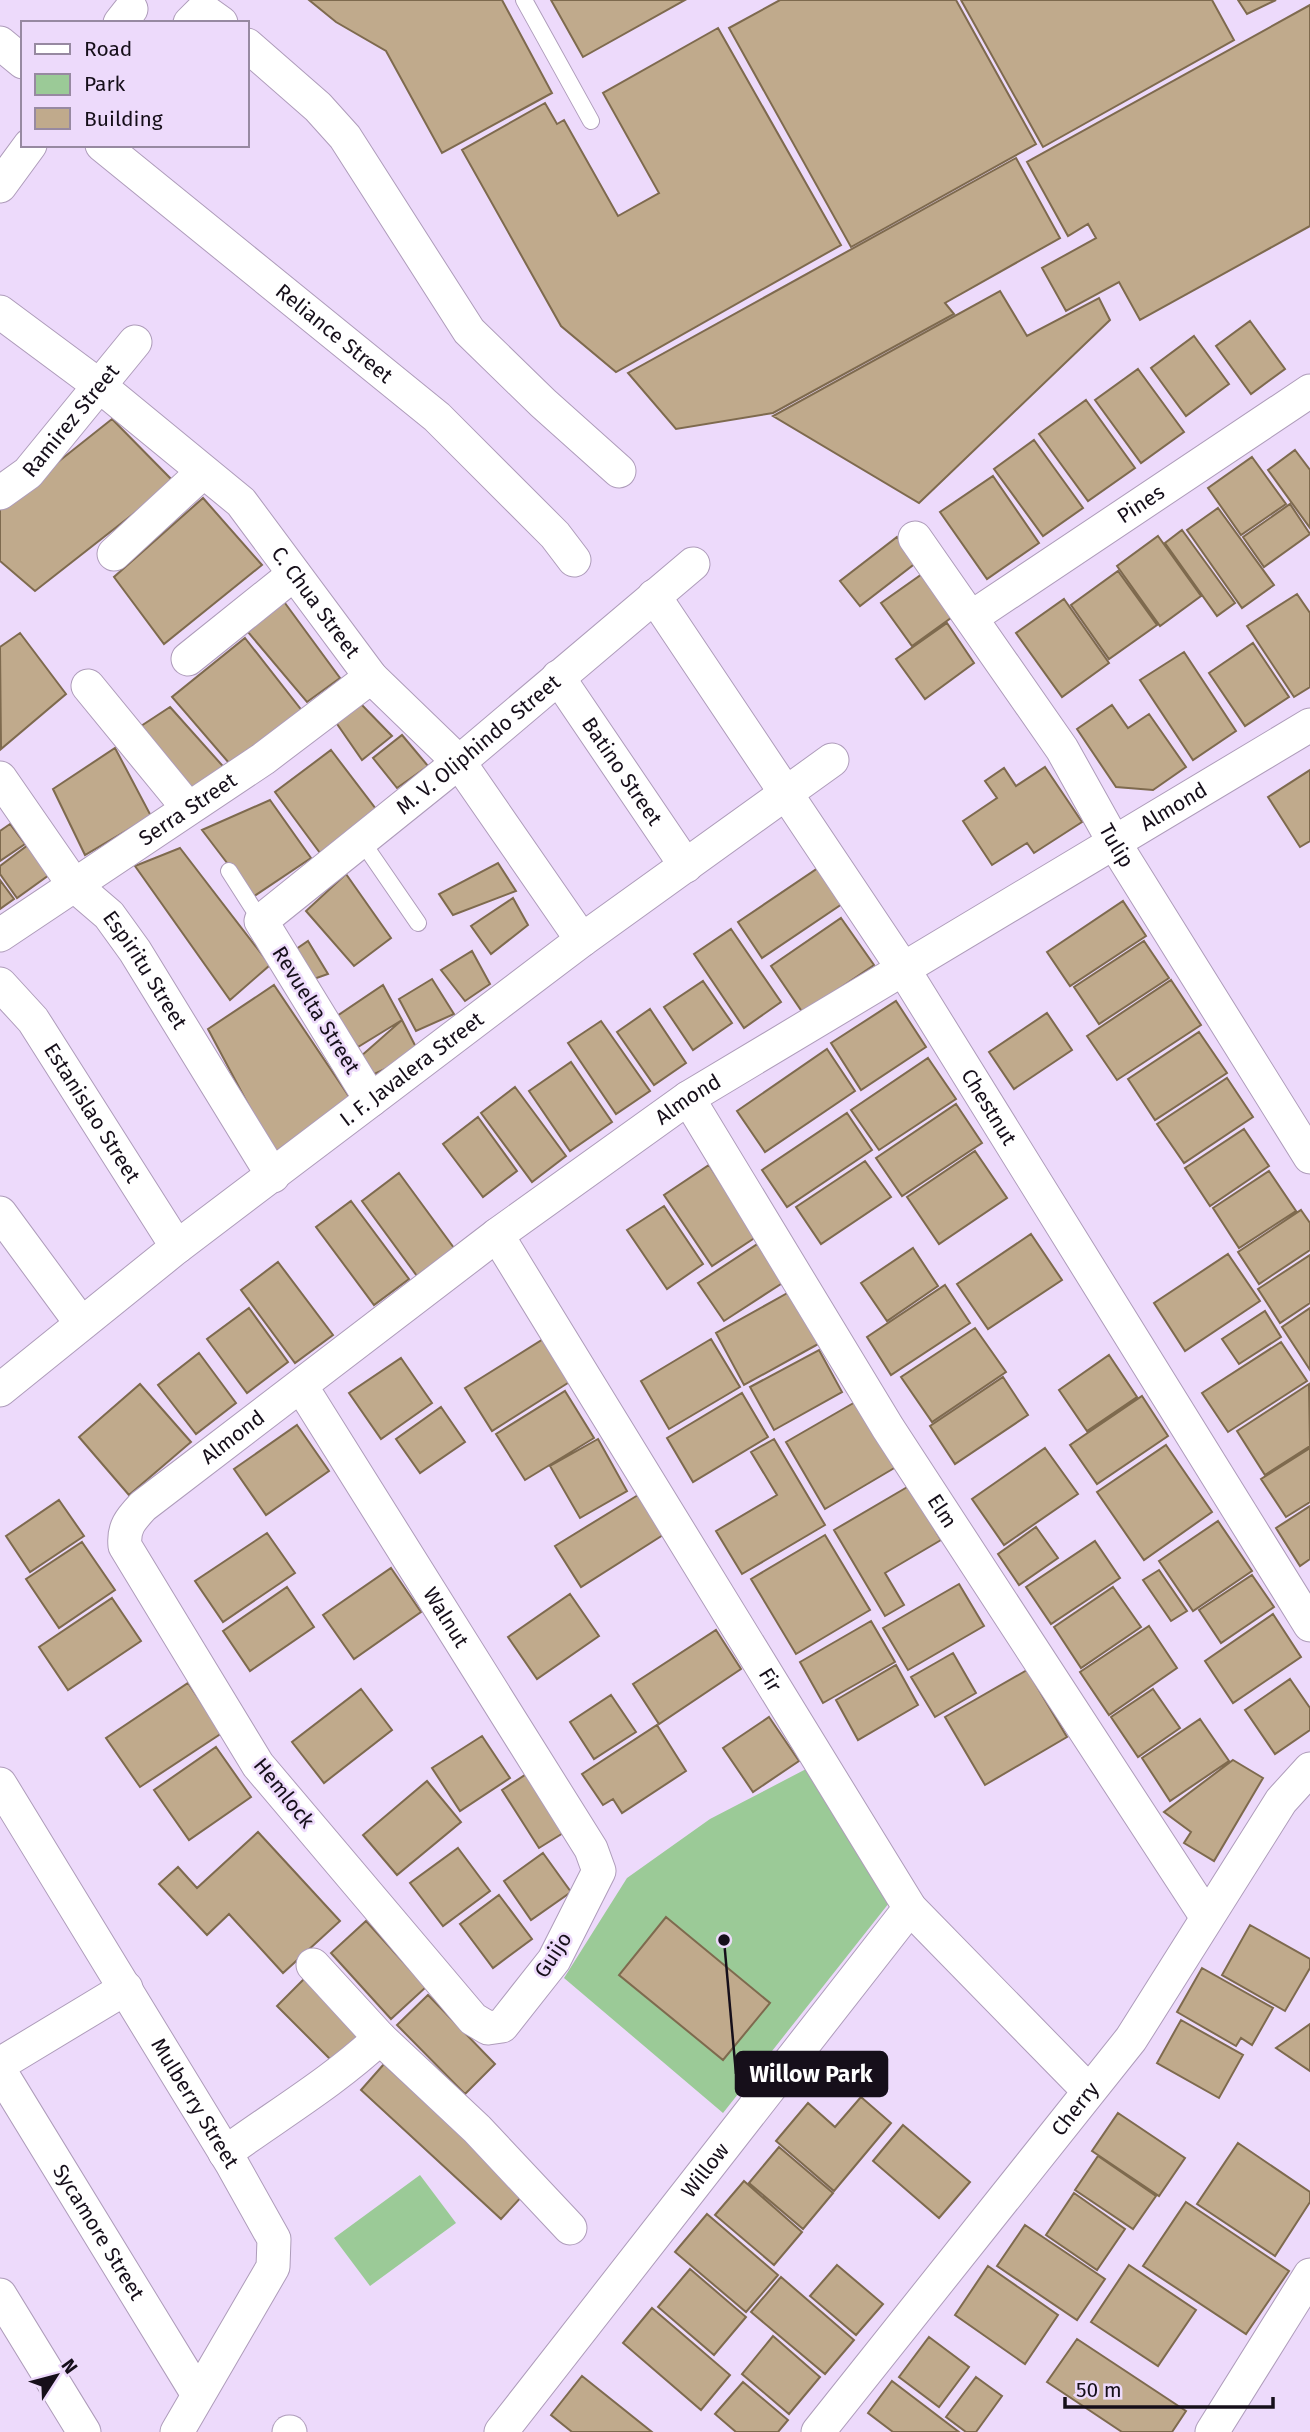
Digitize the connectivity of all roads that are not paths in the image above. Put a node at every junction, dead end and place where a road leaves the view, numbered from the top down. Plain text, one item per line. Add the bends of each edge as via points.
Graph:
1 (524, 0) edge
2 (192, 21) edge
3 (218, 21) edge
4 (0, 43) edge
5 (248, 46) edge
6 (21, 60) edge
7 (591, 121) dead end
8 (29, 147) edge
9 (105, 147) edge
10 (0, 186) edge
11 (0, 312) edge
12 (135, 342) dead end
13 (101, 387) junction
14 (1310, 390) edge
15 (619, 471) dead end
16 (203, 472) junction
17 (0, 494) edge
18 (915, 538) dead end
19 (564, 548) dead end
20 (114, 554) dead end
21 (693, 564) dead end
22 (294, 574) junction
23 (654, 596) junction
24 (972, 617) junction
25 (188, 659) dead end
26 (371, 677) junction
27 (558, 677) junction
28 (88, 686) dead end
29 (1310, 725) edge
30 (832, 760) dead end
31 (459, 762) junction
32 (0, 778) edge
33 (787, 793) junction
34 (188, 808) junction
35 (361, 841) junction
36 (1115, 844) junction
37 (686, 866) junction
38 (229, 871) dead end
39 (74, 885) junction
40 (261, 921) junction
41 (418, 923) dead end
42 (0, 935) edge
43 (582, 940) junction
44 (902, 967) junction
45 (0, 984) edge
46 (688, 1098) junction
47 (371, 1100) junction
48 (1305, 1135) edge
49 (273, 1176) junction
50 (0, 1213) edge
51 (497, 1235) junction
52 (177, 1247) junction
53 (80, 1323) junction
54 (4, 1380) edge
55 (301, 1387) junction
56 (125, 1546) joint
57 (1310, 1625) edge
58 (1310, 1769) edge
59 (0, 1784) edge
60 (591, 1849) joint
61 (910, 1908) junction
62 (1206, 1916) junction
63 (313, 1965) dead end
64 (126, 1988) junction
65 (473, 2019) joint
66 (380, 2038) junction
67 (0, 2064) edge
68 (0, 2071) edge
69 (1088, 2090) junction
70 (225, 2153) junction
71 (570, 2228) dead end
72 (1310, 2275) edge
73 (0, 2295) edge
74 (197, 2393) junction
75 (84, 2432) edge
76 (177, 2432) edge
77 (501, 2432) edge
78 (818, 2432) edge
79 (1212, 2432) edge

1 - 7 lane
2 - 3 street via 203,10
4 - 6 street
5 - 15 street via 345,137 469,331
8 - 10 street
9 - 19 street, Reliance Street via 437,417
11 - 13 street, C. Chua Street
12 - 13 street, Ramirez Street
13 - 16 street, C. Chua Street
13 - 17 street, Ramirez Street via 28,473
14 - 24 street, Pines
16 - 20 street
16 - 22 street, C. Chua Street via 241,502
18 - 24 street, Tulip
21 - 23 street, M. V. Oliphindo Street
22 - 25 street
22 - 26 street, C. Chua Street
23 - 27 street, M. V. Oliphindo Street
23 - 33 street, Chestnut
24 - 36 street, Tulip via 1062,749
26 - 31 street, C. Chua Street
26 - 34 street, Serra Street via 263,759
27 - 31 street, M. V. Oliphindo Street
27 - 37 street, Batino Street
28 - 34 street
29 - 36 street, Almond
30 - 33 street, I. F. Javalera Street
31 - 35 street, M. V. Oliphindo Street
31 - 43 street, C. Chua Street
32 - 39 street, Espiritu Street
33 - 37 street, I. F. Javalera Street
33 - 44 street, Chestnut
34 - 39 street, Serra Street
35 - 40 street, M. V. Oliphindo Street
35 - 41 lane
36 - 44 street, Almond
36 - 48 street, Tulip
37 - 43 street, I. F. Javalera Street
38 - 40 lane
39 - 42 street, Serra Street
39 - 49 street, Espiritu Street via 109,915 135,951
40 - 47 street, Revuelta Street
43 - 47 street, I. F. Javalera Street
44 - 46 street, Almond
44 - 57 street, Chestnut
45 - 52 street, Estanislao Street via 33,1020
46 - 51 street, Almond
46 - 62 street, Elm via 888,1428
47 - 49 street, I. F. Javalera Street
49 - 52 street, I. F. Javalera Street
50 - 53 street
51 - 55 street, Almond
51 - 61 street, Fir
52 - 53 street, I. F. Javalera Street
53 - 54 street, I. F. Javalera Street
55 - 56 street, Almond via 143,1506 128,1522
55 - 60 street, Walnut
56 - 65 street, Hemlock via 258,1765
58 - 62 street, Cherry via 1281,1801
59 - 64 street, Mulberry Street
60 - 65 street, Guijo via 599,1871 554,1960 502,2026 488,2028
61 - 69 street, Fir
61 - 77 street, Willow
62 - 69 street, Cherry via 1130,2039
63 - 66 street
64 - 67 street
64 - 70 street, Mulberry Street
66 - 70 street via 346,2071 310,2091
66 - 71 street via 477,2129
68 - 74 street, Sycamore Street
69 - 78 street, Cherry
70 - 74 street, Mulberry Street via 274,2239 273,2267
72 - 79 street
73 - 75 street
74 - 76 street, Mulberry Street

